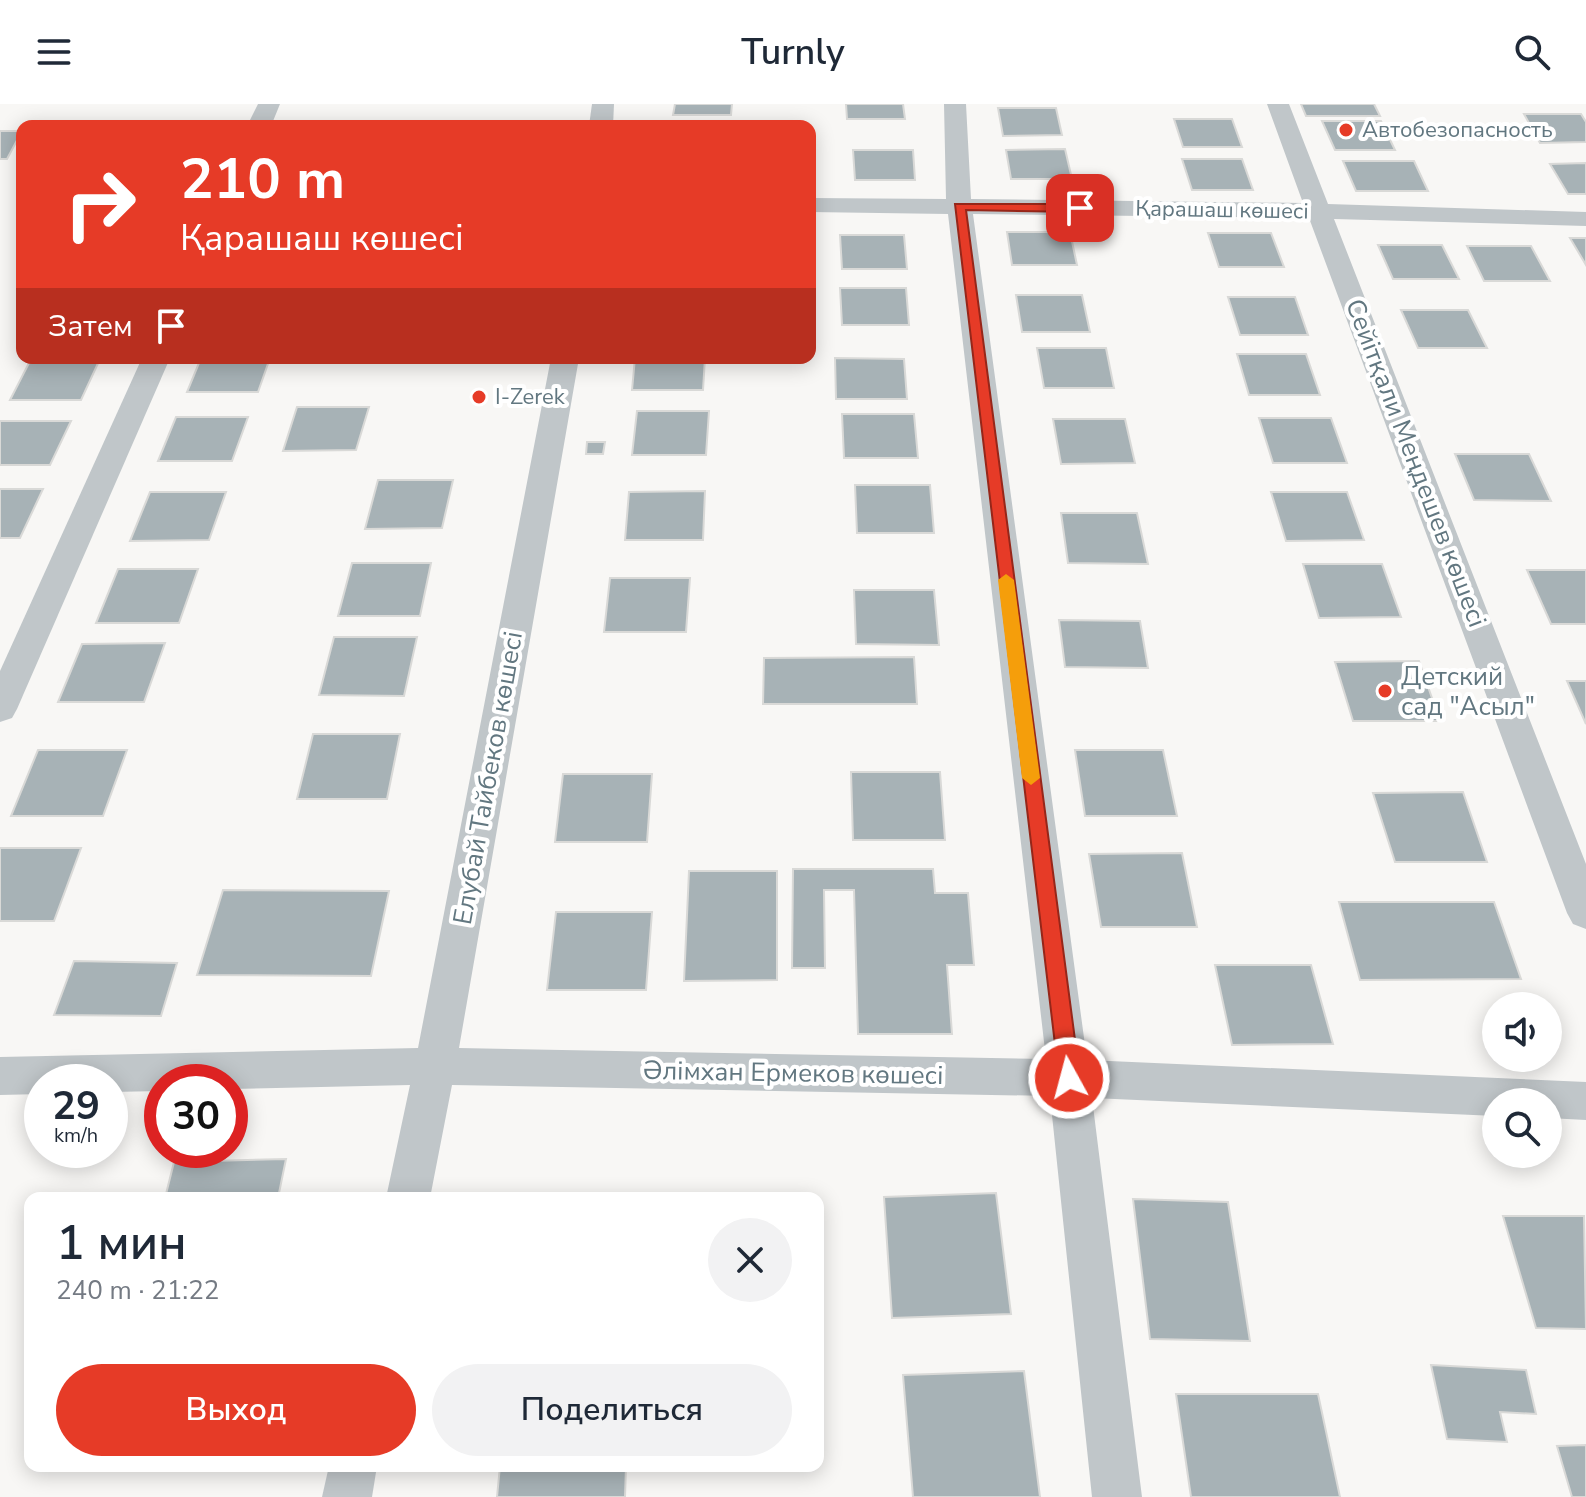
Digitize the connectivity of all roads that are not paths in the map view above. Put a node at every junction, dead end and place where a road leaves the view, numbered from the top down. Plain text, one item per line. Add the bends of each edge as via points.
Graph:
1 (955, 104) edge
2 (1278, 104) edge
3 (816, 205) edge
4 (959, 206) junction
5 (1320, 211) junction
6 (1586, 219) edge
7 (153, 364) edge
8 (564, 364) edge
9 (0, 709) edge
10 (1586, 913) edge
11 (435, 1066) junction
12 (0, 1076) edge
13 (1069, 1078) junction
14 (1586, 1101) edge
15 (409, 1192) edge
16 (352, 1472) edge
17 (347, 1497) edge
18 (1117, 1497) edge

1 - 4 street
2 - 5 street, Сейітқали Меңдешев көшесі
3 - 4 street, Қарашаш көшесі
4 - 5 street, Қарашаш көшесі
4 - 13 street
5 - 6 street, Қарашаш көшесі
5 - 10 street, Сейітқали Меңдешев көшесі
7 - 9 street
8 - 11 street, Елубай Тайбеков көшесі
11 - 12 street, Әлімхан Ермеков көшесі
11 - 13 street, Әлімхан Ермеков көшесі
11 - 15 street, Елубай Тайбеков көшесі
13 - 14 street, Әлімхан Ермеков көшесі
13 - 18 street
16 - 17 street

